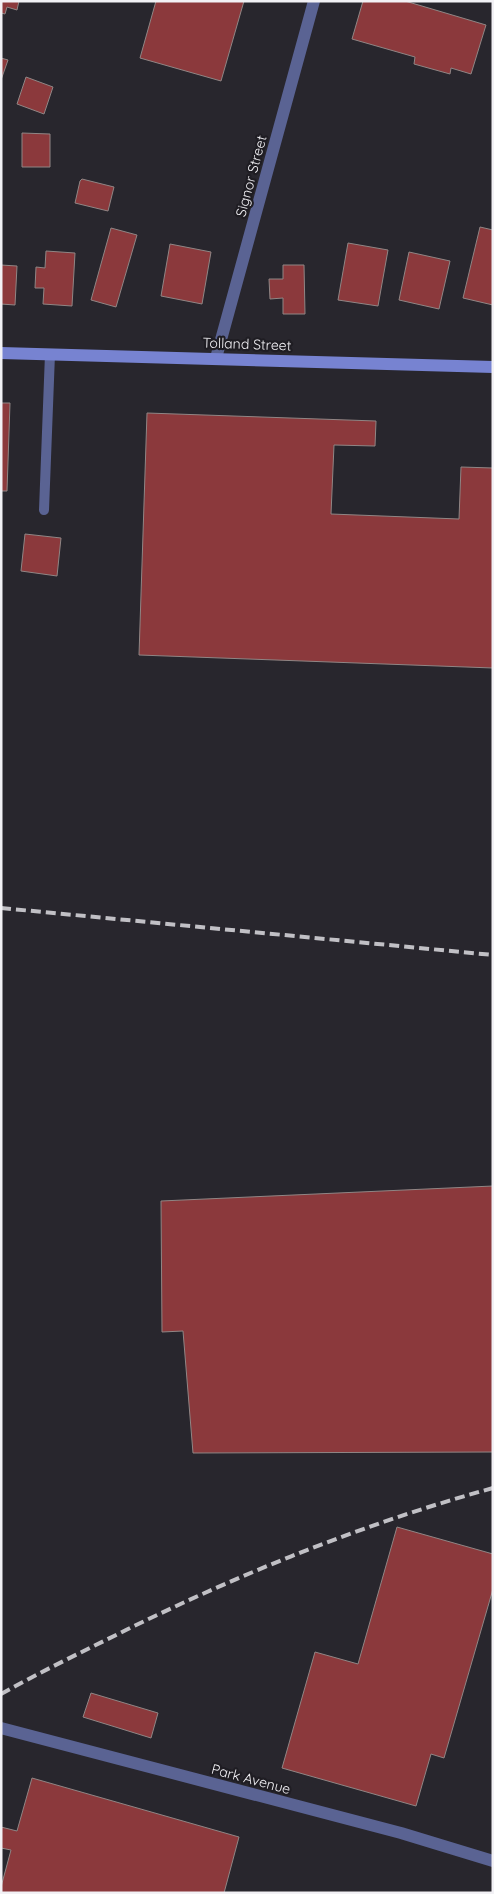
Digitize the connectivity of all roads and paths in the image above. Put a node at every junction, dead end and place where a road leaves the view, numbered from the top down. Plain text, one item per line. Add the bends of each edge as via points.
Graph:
1 (314, 1) edge
2 (1, 353) edge
3 (50, 354) junction
4 (216, 358) junction
5 (493, 367) edge
6 (44, 510) dead end
7 (1, 1728) edge
8 (493, 1860) edge

1 - 4 street, Signor Street
2 - 3 main road, Tolland Street
3 - 4 main road, Tolland Street
3 - 6 lane
4 - 5 main road, Tolland Street
7 - 8 street, Park Avenue

